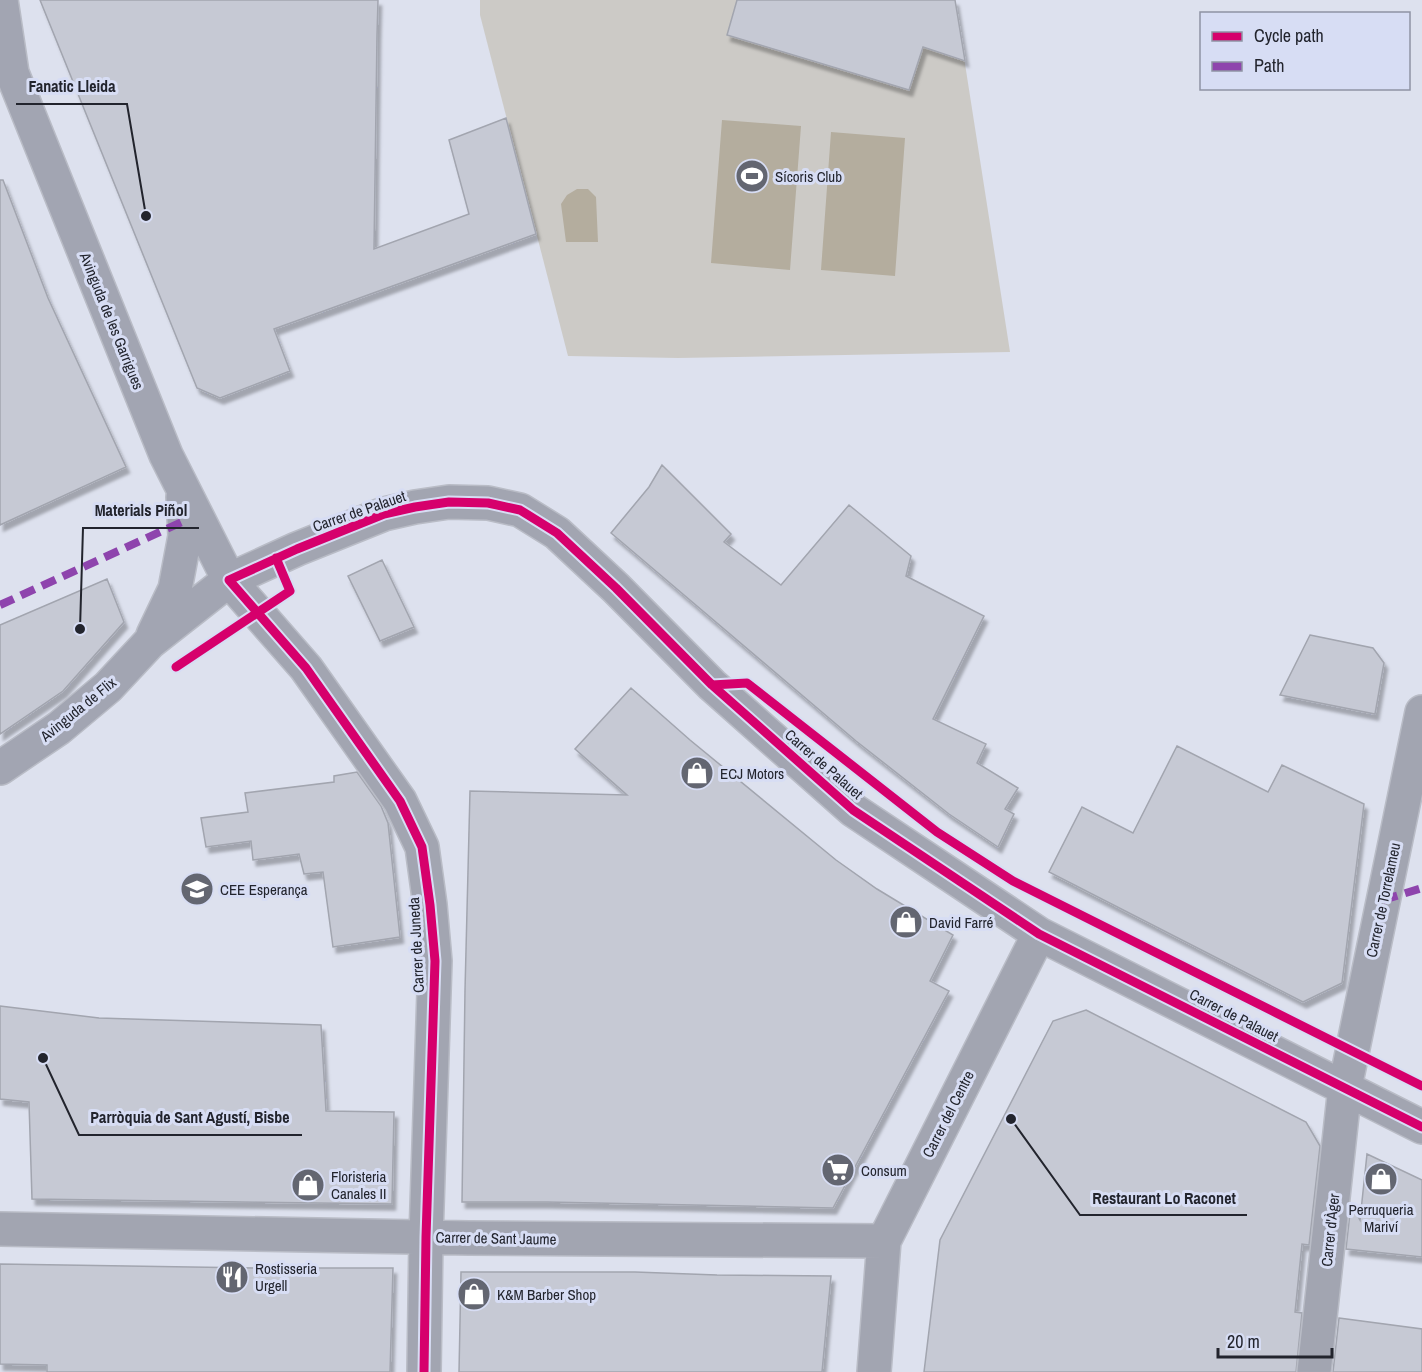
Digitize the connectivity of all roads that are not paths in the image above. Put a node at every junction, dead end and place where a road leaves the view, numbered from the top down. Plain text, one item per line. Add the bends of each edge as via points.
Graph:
1 (1, 0) edge
2 (182, 486) junction
3 (229, 580) junction
4 (150, 642) junction
5 (1422, 712) edge
6 (0, 768) edge
7 (1039, 934) junction
8 (1345, 1087) junction
9 (1422, 1127) edge
10 (0, 1229) edge
11 (426, 1237) junction
12 (884, 1241) junction
13 (424, 1372) edge
14 (874, 1372) edge
15 (1314, 1372) edge

1 - 2 main road, Avinguda de les Garrigues via 12,73
2 - 3 main road
2 - 4 main road, Avinguda de les Garrigues via 185,536 175,589
3 - 4 main road
3 - 7 street, Carrer de Palauet via 384,514 450,502 488,503 520,510 557,533 712,686 853,810
3 - 11 street, Carrer de Juneda via 313,678 400,801 422,847 435,961
4 - 6 main road, Avinguda de Flix via 108,687 59,728
5 - 8 street, Carrer de Torrelameu
7 - 8 street, Carrer de Palauet
7 - 12 street, Carrer del Centre
8 - 9 street, Carrer de Palauet
8 - 15 street, Carrer d'Àger
10 - 11 street, Carrer de Sant Jaume
11 - 12 street, Carrer de Sant Jaume
11 - 13 street, Carrer de Juneda
12 - 14 street, Carrer del Centre

